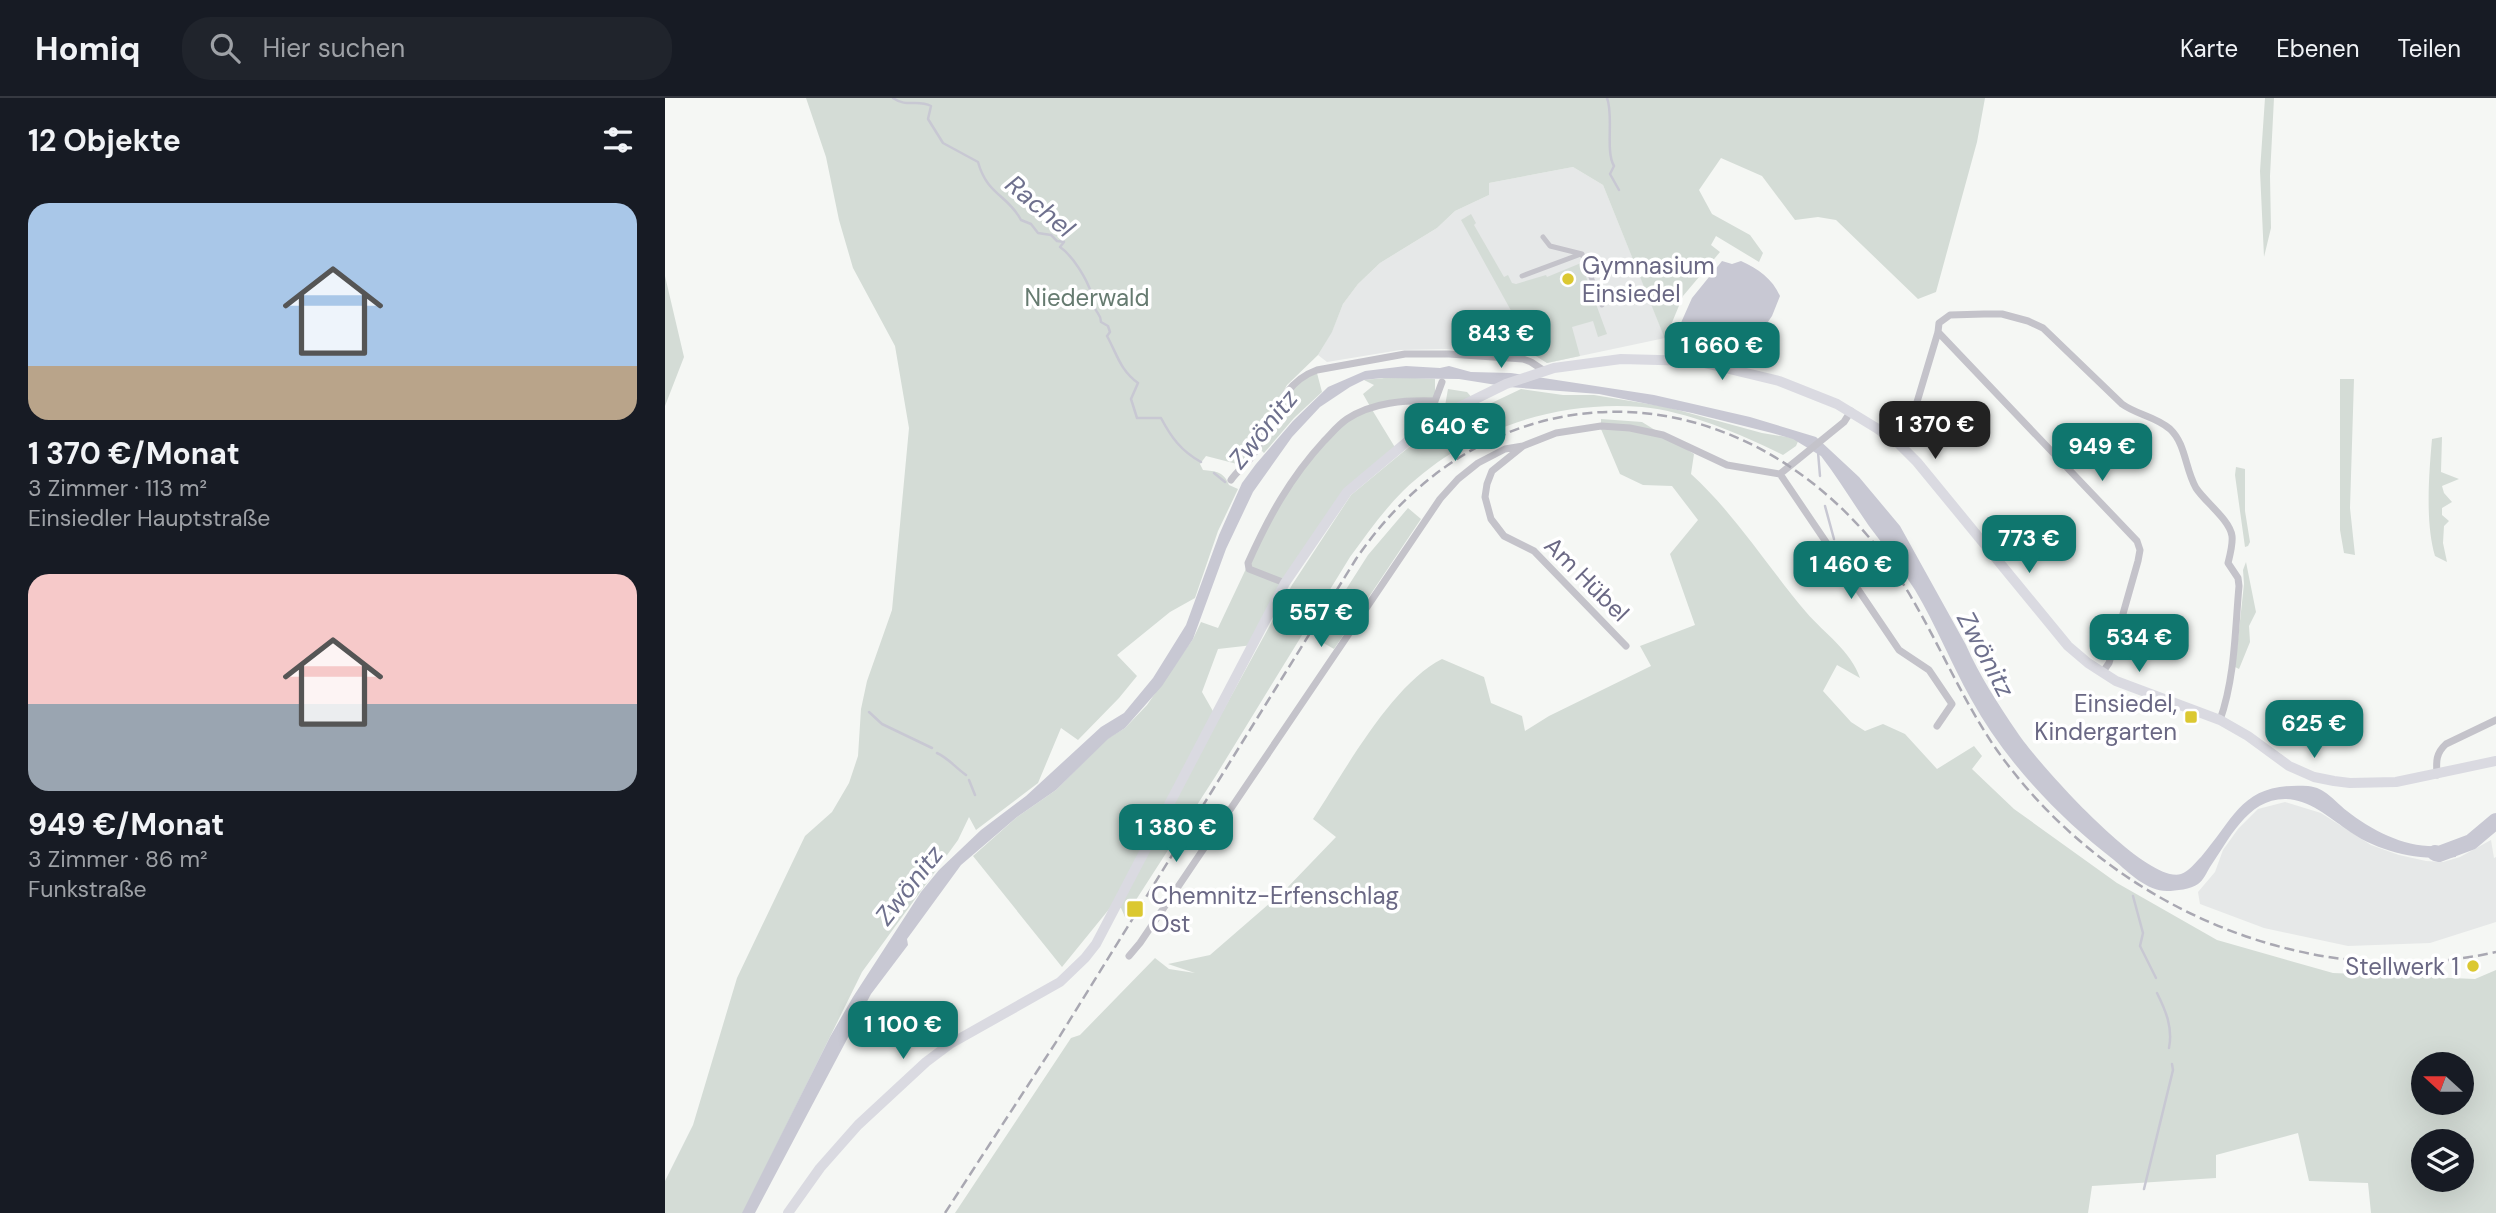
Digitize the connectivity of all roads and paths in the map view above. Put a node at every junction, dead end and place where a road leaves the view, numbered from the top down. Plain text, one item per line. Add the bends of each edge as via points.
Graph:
1 (1543, 237) dead end
2 (1582, 254) junction
3 (1522, 276) dead end
4 (1601, 305) dead end
5 (1938, 332) junction
6 (1543, 370) junction
7 (1442, 382) dead end
8 (1435, 401) junction
9 (1851, 411) junction
10 (1433, 420) junction
11 (1897, 442) junction
12 (1523, 446) junction
13 (1780, 474) junction
14 (1231, 480) dead end
15 (1285, 583) junction
16 (1626, 646) dead end
17 (2102, 673) junction
18 (2220, 720) junction
19 (2496, 720) edge
20 (1937, 726) dead end
21 (2496, 761) edge
22 (2437, 775) junction
23 (1129, 956) dead end
24 (788, 1213) edge

1 - 2 street via 1550,246
2 - 3 street
2 - 4 street
5 - 11 street via 1908,432
5 - 17 street via 2137,541 2138,561 2109,663
5 - 18 street via 1939,323 1950,315 2001,314 2043,328 2122,404 2172,430 2198,491 2232,535 2228,563 2238,578 2231,668
6 - 9 main road via 1621,359 1696,361 1779,381
6 - 10 main road
6 - 14 street via 1524,359 1405,354 1304,374 1280,400 1253,456
7 - 8 street
8 - 10 street
8 - 15 street via 1409,400 1354,415 1315,450 1277,501 1248,563 1249,569
9 - 11 main road
9 - 13 street via 1844,422
10 - 15 main road via 1347,492
11 - 17 main road via 2068,646
12 - 13 street via 1556,433 1601,426 1630,428 1663,435 1727,465
12 - 16 street, Am Hübel via 1492,471 1485,497 1491,519 1504,536 1534,551
12 - 23 street via 1505,449 1478,463 1440,499
13 - 20 street via 1899,650 1929,670 1952,704
15 - 24 main road via 1085,958 1060,982 926,1062 858,1125
17 - 18 main road
18 - 22 main road via 2278,760 2314,777 2350,783
19 - 22 street via 2439,750
21 - 22 main road

